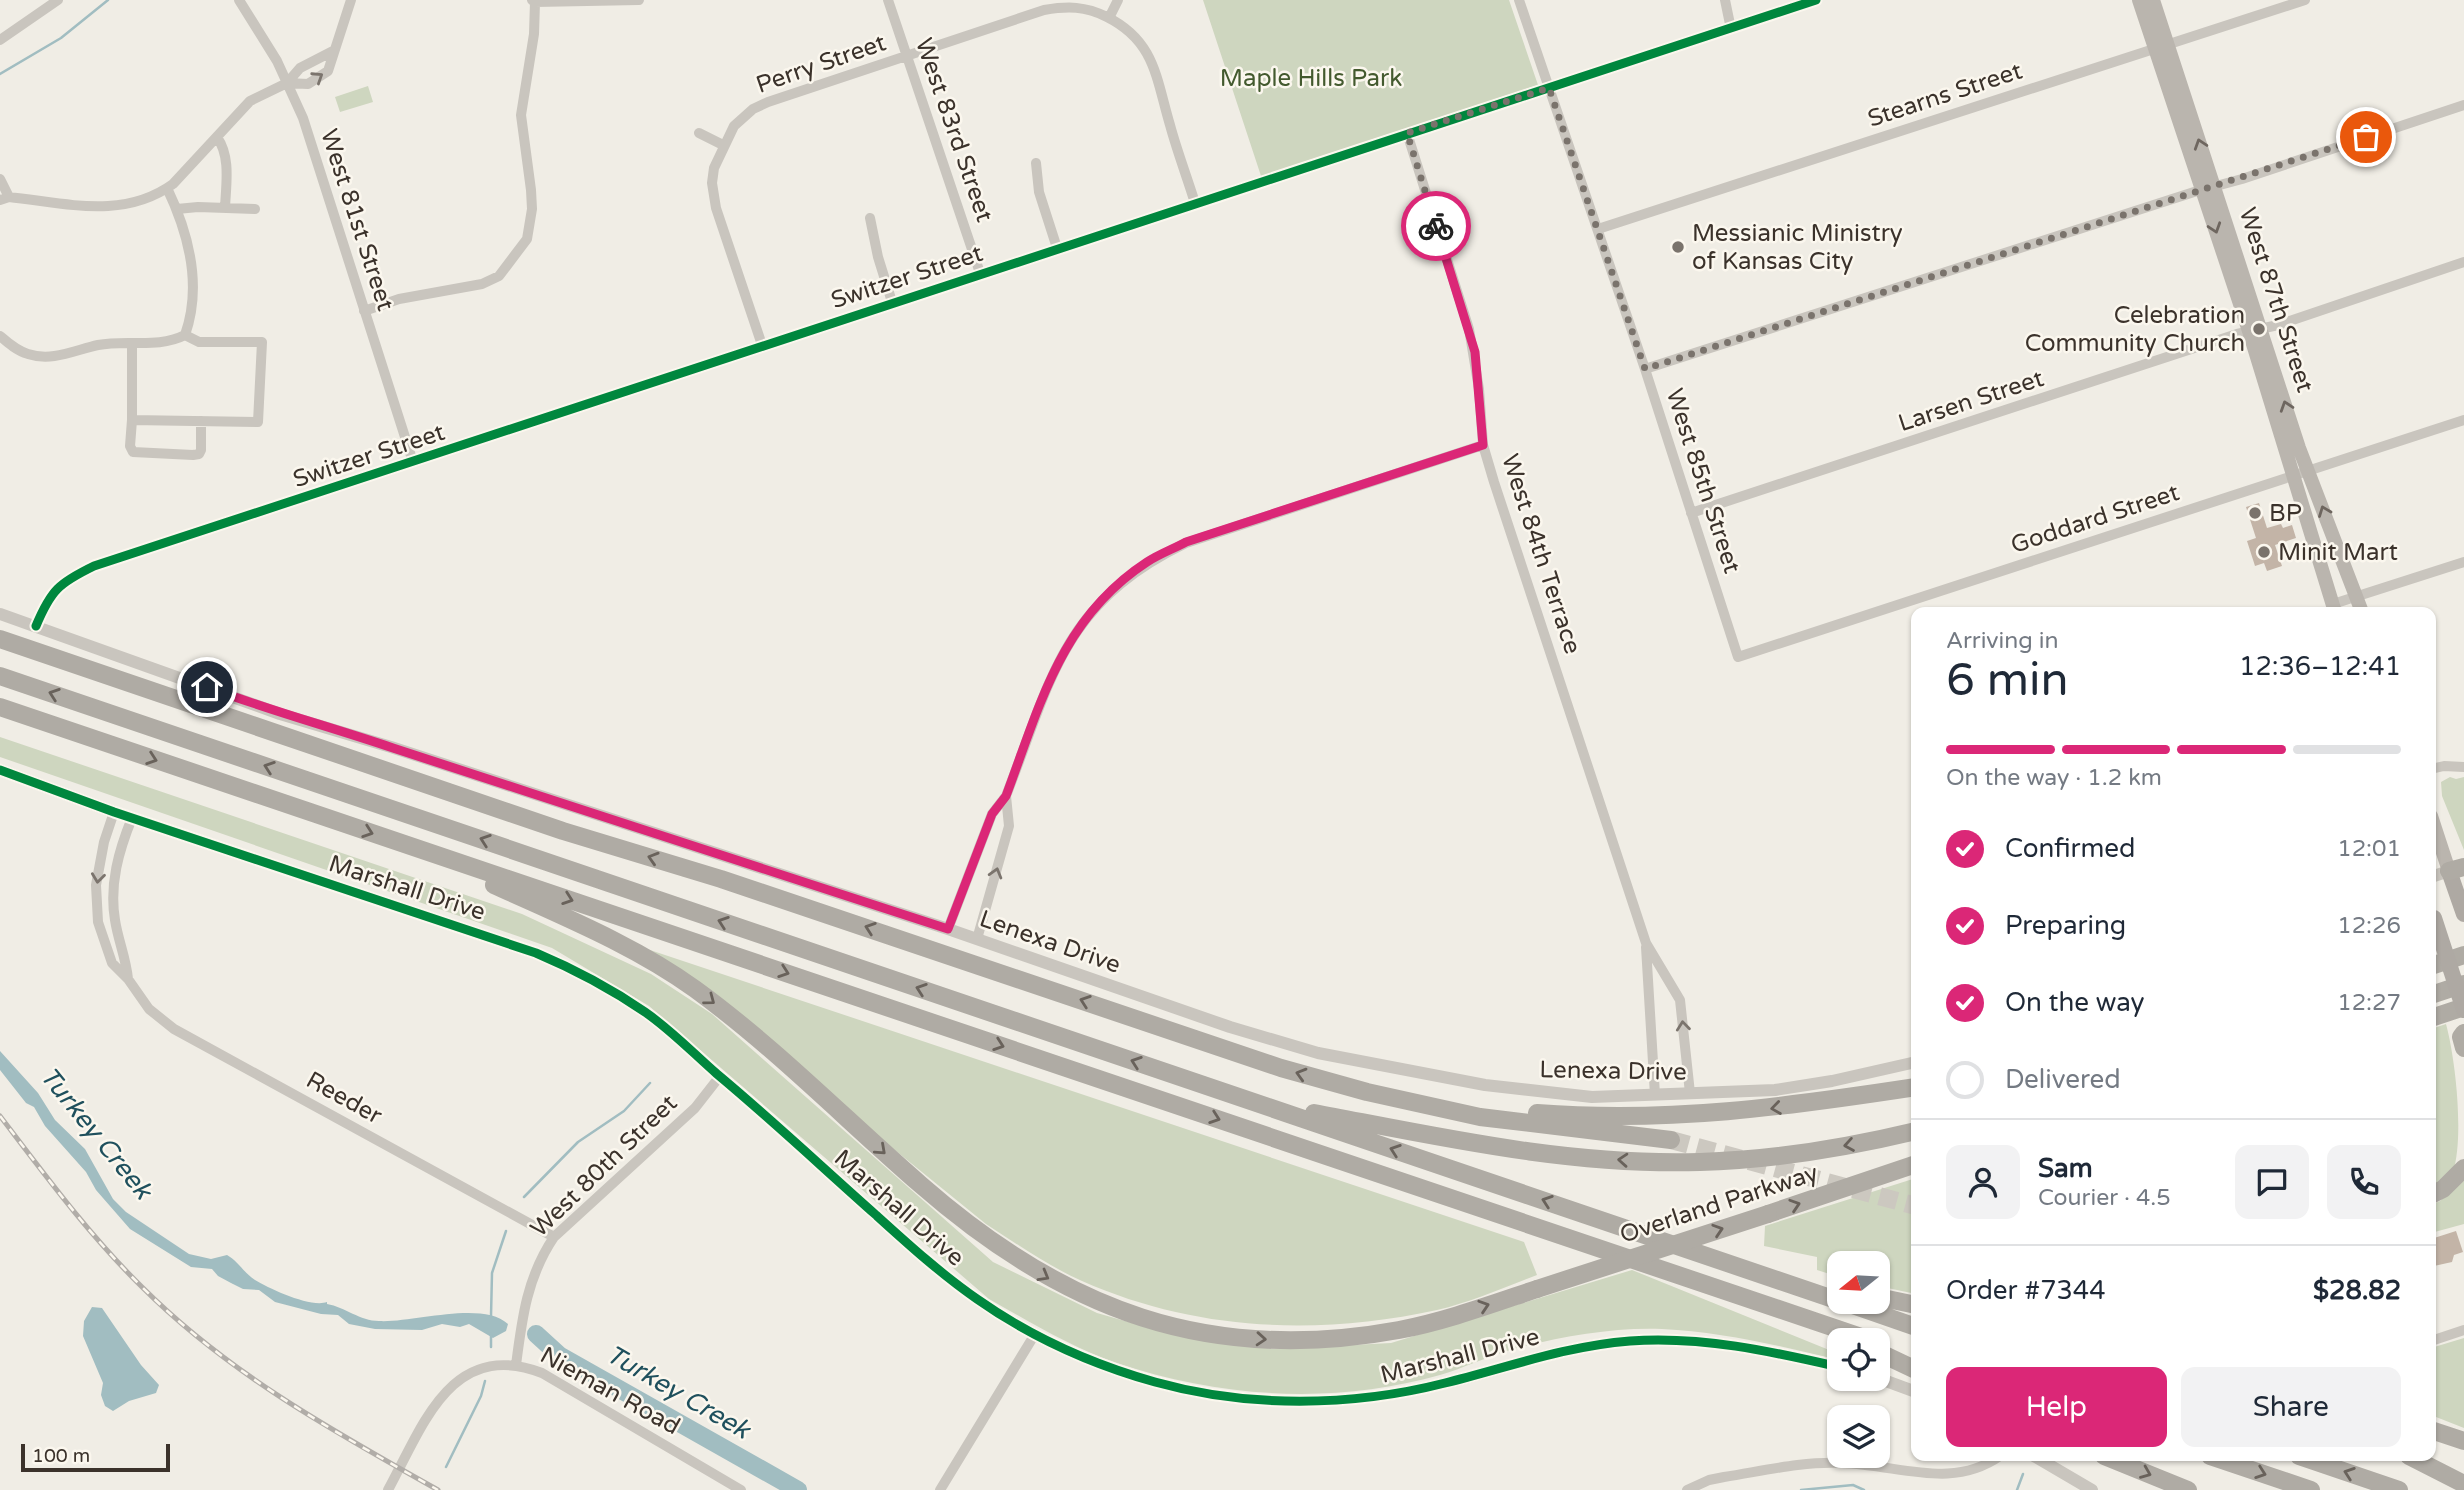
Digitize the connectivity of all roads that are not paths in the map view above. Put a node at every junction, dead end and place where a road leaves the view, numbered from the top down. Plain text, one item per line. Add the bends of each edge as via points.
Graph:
1 (58, 0) edge
2 (239, 0) edge
3 (351, 0) edge
4 (639, 0) edge
5 (888, 0) edge
6 (1118, 0) edge
7 (1519, 0) edge
8 (1724, 0) edge
9 (1816, 0) edge
10 (2139, 0) edge
11 (2153, 0) edge
12 (2305, 0) edge
13 (534, 1) edge
14 (1109, 18) junction
15 (1731, 29) junction
16 (0, 40) edge
17 (2162, 47) junction
18 (333, 51) junction
19 (907, 56) junction
20 (287, 83) junction
21 (1549, 88) junction
22 (2464, 105) edge
23 (699, 133) dead end
24 (1407, 133) junction
25 (217, 137) junction
26 (723, 145) junction
27 (1036, 163) dead end
28 (0, 179) edge
29 (167, 188) junction
30 (2208, 188) junction
31 (5, 198) edge
32 (1195, 203) junction
33 (225, 208) junction
34 (177, 209) junction
35 (256, 209) dead end
36 (870, 218) dead end
37 (1598, 229) junction
38 (1057, 248) junction
39 (2464, 262) edge
40 (980, 273) junction
41 (892, 302) junction
42 (364, 311) junction
43 (2255, 330) junction
44 (185, 335) junction
45 (0, 336) edge
46 (132, 344) junction
47 (762, 345) junction
48 (1645, 369) junction
49 (132, 420) junction
50 (2464, 420) edge
51 (201, 421) junction
52 (1483, 445) junction
53 (413, 462) junction
54 (2309, 471) junction
55 (2293, 476) junction
56 (1691, 513) junction
57 (2464, 562) edge
58 (2357, 596) junction
59 (2334, 607) edge
60 (2336, 607) edge
61 (2360, 607) edge
62 (0, 614) edge
63 (36, 626) junction
64 (0, 639) edge
65 (1738, 657) joint
66 (0, 676) edge
67 (0, 707) edge
68 (2464, 767) edge
69 (2436, 768) edge
70 (0, 770) edge
71 (1006, 796) junction
72 (114, 812) junction
73 (132, 818) junction
74 (2436, 826) edge
75 (411, 846) junction
76 (2457, 869) edge
77 (2436, 875) edge
78 (2463, 911) edge
79 (2436, 925) edge
80 (948, 929) junction
81 (977, 939) junction
82 (1646, 943) junction
83 (2464, 955) edge
84 (2436, 964) edge
85 (128, 979) junction
86 (2464, 984) edge
87 (2436, 993) edge
88 (2464, 1008) edge
89 (2436, 1016) edge
90 (2464, 1033) edge
91 (2464, 1048) edge
92 (1911, 1063) edge
93 (720, 1076) junction
94 (1911, 1088) edge
95 (1367, 1092) junction
96 (1690, 1093) junction
97 (1656, 1094) junction
98 (1247, 1100) junction
99 (1911, 1132) edge
100 (1671, 1140) tunnel mouth
101 (1911, 1166) edge
102 (2464, 1168) edge
103 (2436, 1192) edge
104 (554, 1237) junction
105 (1766, 1276) junction
106 (1827, 1288) edge
107 (1827, 1296) edge
108 (1890, 1300) edge
109 (1911, 1304) edge
110 (1880, 1314) edge
111 (1814, 1321) junction
112 (1911, 1324) edge
113 (1829, 1328) edge
114 (1835, 1328) edge
115 (2464, 1330) edge
116 (1035, 1334) junction
117 (2436, 1339) edge
118 (1890, 1347) edge
119 (1911, 1354) edge
120 (1890, 1358) edge
121 (1827, 1364) edge
122 (516, 1365) junction
123 (1911, 1368) edge
124 (1890, 1382) edge
125 (1911, 1390) edge
126 (2436, 1432) edge
127 (2464, 1441) edge
128 (1996, 1461) edge
129 (2043, 1461) edge
130 (2116, 1461) edge
131 (2225, 1461) edge
132 (2314, 1461) edge
133 (2418, 1461) edge
134 (1965, 1483) dead end
135 (2464, 1485) edge
136 (1932, 1486) dead end
137 (388, 1490) edge
138 (741, 1490) edge
139 (940, 1490) edge
140 (1687, 1490) edge
141 (2092, 1490) edge
142 (2188, 1490) edge
143 (2311, 1490) edge
144 (2399, 1490) edge

1 - 16 street
2 - 20 street, West 81st Street
3 - 18 street
4 - 13 street
5 - 19 street, West 83rd Street
6 - 14 street
7 - 21 street, West 85th Street
8 - 15 street
9 - 15 street, Switzer Street
10 - 17 main road, West 87th Street
11 - 17 main road, West 87th Street
12 - 17 street, Stearns Street
13 - 42 street via 534,34 521,116 532,209 527,240 499,276 482,284 399,299
14 - 19 street, Perry Street via 1076,7 1044,10
14 - 32 street, Perry Street via 1126,27 1150,56
15 - 21 street, Switzer Street
17 - 30 main road, West 87th Street
17 - 37 street, Stearns Street
18 - 20 street via 300,68
20 -> 18 street via 307,84 328,71
19 - 26 street, Perry Street via 768,102 742,118
19 - 40 street, West 83rd Street
20 - 25 street via 250,100
20 - 42 street, West 81st Street via 303,118
21 - 24 street, Switzer Street
21 - 37 street, West 85th Street
22 - 30 street
23 - 26 street
24 - 32 street, Switzer Street
24 - 52 street, West 84th Terrace via 1469,329
25 - 29 street
25 - 33 street via 225,148
26 - 47 street, Perry Street via 714,168 713,199
27 - 38 street via 1039,192
28 - 31 street
29 - 31 street via 129,205 95,208
29 - 34 street
30 - 43 main road, West 87th Street
30 - 48 street
32 - 38 street, Switzer Street
33 - 34 street
33 - 35 street
34 - 44 street via 194,279 193,312
36 - 41 street
37 - 48 street, West 85th Street
38 - 40 street, Switzer Street
39 - 43 street, Larsen Street
40 - 41 street, Switzer Street
41 - 47 street, Switzer Street
42 - 53 street, West 81st Street
54 -> 43 main road, West 87th Street
43 - 55 main road, West 87th Street
43 - 56 street, Larsen Street
44 - 46 street
44 - 51 street via 199,342 262,342 258,422
45 - 46 street via 28,355 50,357 100,345
46 - 49 street
47 - 53 street, Switzer Street
48 - 56 street, West 85th Street
49 - 51 street
49 - 51 street via 133,452 192,456 201,450
50 - 54 street, Goddard Street
52 - 71 street via 1186,542 1149,561 1108,593 1060,656
52 - 82 street, West 84th Terrace
53 - 63 street, Switzer Street via 94,566 62,584 47,599
54 - 55 street, Goddard Street
58 -> 54 main road, West 87th Street
55 - 59 main road, West 87th Street
55 - 65 street, Goddard Street
56 - 65 street, West 85th Street
57 - 58 street
58 - 60 street
58 - 61 main road, West 87th Street
62 - 63 street, Lenexa Drive
63 - 80 street, Lenexa Drive via 280,714
95 -> 64 highway via 1281,1068 722,879 563,831
98 -> 66 highway
67 -> 75 highway
68 - 69 street
70 - 72 street, Marshall Drive
71 - 80 street via 992,814
81 -> 71 street via 1009,826
72 - 73 street, Marshall Drive
72 -> 85 street, Reeder via 96,885 98,922 112,963
73 - 85 street, Reeder via 113,882 115,920
73 - 93 street, Marshall Drive via 546,957 643,1011
74 - 76 main road
75 -> 101 highway, Overland Parkway, bridge via 597,933 693,987 987,1239 1053,1281 1114,1308 1180,1328 1310,1340 1403,1329
75 -> 111 highway
76 - 77 street
76 - 78 main road
79 - 88 main road, bridge
80 - 81 street, Lenexa Drive
81 - 97 street, Lenexa Drive via 1318,1053 1556,1095
96 -> 82 street, West 84th Terrace via 1680,1000
82 - 97 street, West 84th Terrace
83 - 84 highway
85 - 104 street, Reeder via 149,1009 174,1029
86 - 87 highway
88 - 89 highway
90 - 91 highway
92 - 96 street, Lenexa Drive via 1775,1090
93 - 104 street, West 80th Street via 695,1108
93 - 116 street, Marshall Drive via 942,1272
94 -> 95 highway via 1762,1110 1633,1118 1505,1111
95 - 100 highway via 1480,1117
96 - 97 street, Lenexa Drive
99 -> 98 highway via 1792,1155 1700,1162 1634,1161 1479,1144
105 -> 98 highway
102 - 103 highway
104 - 122 street, West 80th Street via 529,1284
105 - 106 highway
105 - 107 highway
108 - 109 highway
110 - 112 highway
111 - 113 highway
111 - 114 highway
115 - 117 street
116 - 121 street, Marshall Drive via 1079,1356 1158,1383 1263,1400 1387,1395 1542,1355 1629,1341 1735,1345
116 - 139 street
118 - 119 highway
120 - 123 highway
122 - 137 street, Nieman Road via 477,1369 446,1390
122 - 138 street, Nieman Road via 542,1373
124 - 125 street
126 - 127 highway
128 - 134 street via 1985,1473
129 - 141 street
130 -> 142 highway
131 -> 143 highway
144 -> 132 highway
133 - 135 highway
136 - 140 street via 1871,1467 1821,1463 1724,1476

